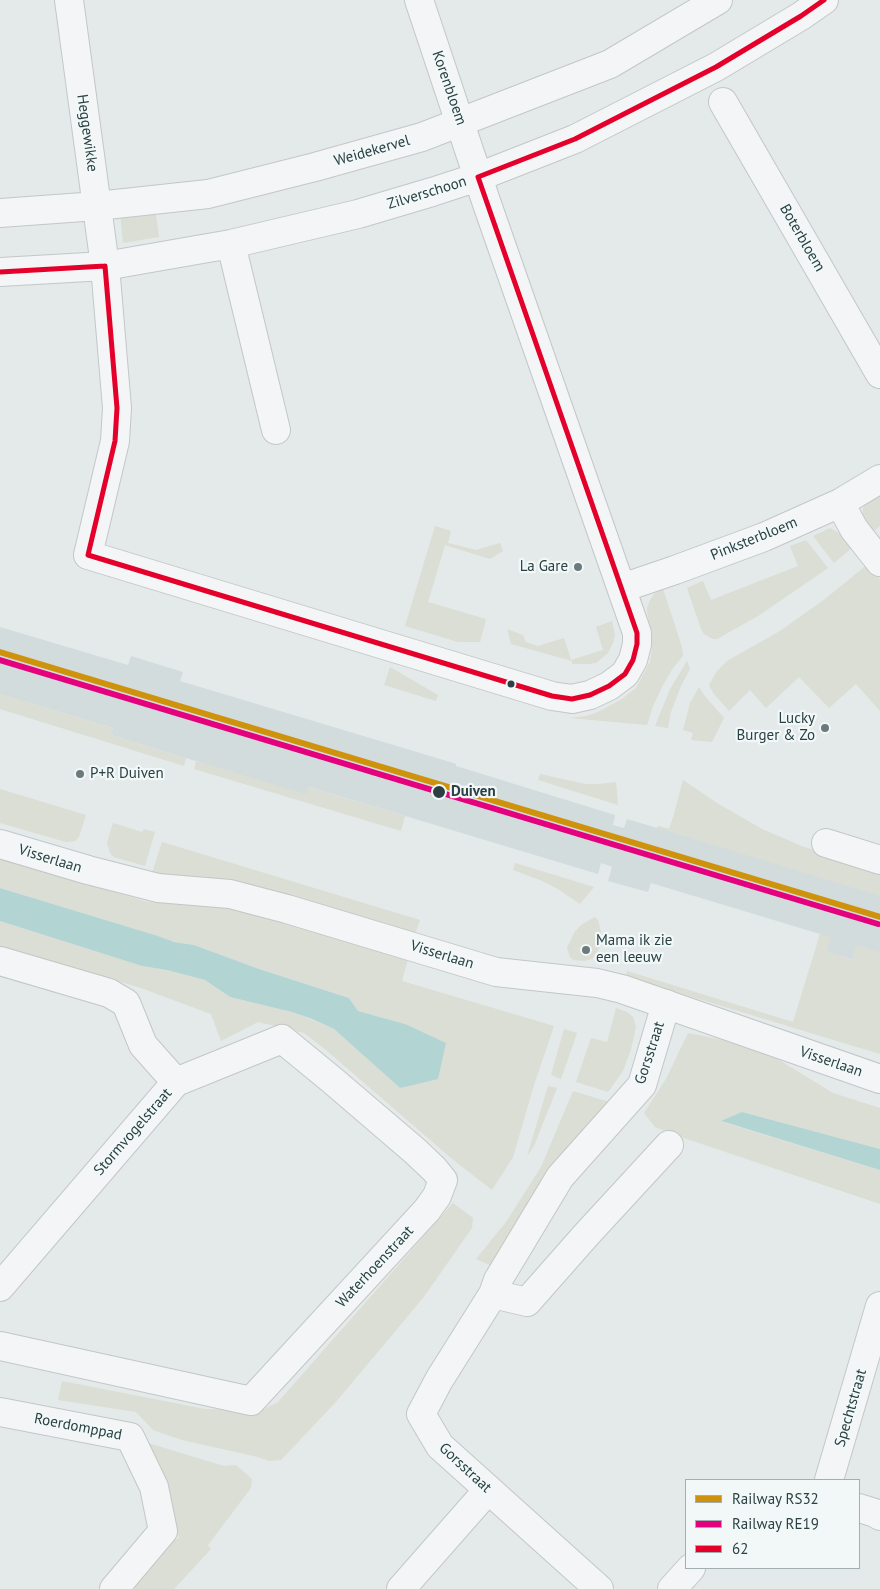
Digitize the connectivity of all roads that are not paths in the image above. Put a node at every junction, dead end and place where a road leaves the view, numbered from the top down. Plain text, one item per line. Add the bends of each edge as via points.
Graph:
1 (69, 0) edge
2 (419, 0) edge
3 (718, 0) edge
4 (824, 0) edge
5 (723, 102) dead end
6 (460, 122) junction
7 (478, 177) junction
8 (97, 206) junction
9 (0, 213) edge
10 (231, 244) junction
11 (105, 266) junction
12 (0, 272) edge
13 (880, 374) edge
14 (276, 430) dead end
15 (880, 479) edge
16 (840, 503) junction
17 (880, 562) edge
18 (622, 588) junction
19 (625, 674) joint
20 (826, 843) dead end
21 (0, 844) edge
22 (880, 860) edge
23 (0, 961) edge
24 (666, 1004) junction
25 (880, 1079) edge
26 (176, 1082) junction
27 (669, 1145) dead end
28 (0, 1287) edge
29 (493, 1294) junction
30 (880, 1306) edge
31 (0, 1346) edge
32 (0, 1412) edge
33 (829, 1479) edge
34 (488, 1490) junction
35 (860, 1508) edge
36 (880, 1516) edge
37 (690, 1569) edge
38 (114, 1589) edge
39 (401, 1589) edge
40 (599, 1589) edge
41 (672, 1589) edge

1 - 8 street, Heggewikke
2 - 6 street, Korenbloem
3 - 6 street, Weidekervel via 610,64
4 - 7 street, Zilverschoon via 716,66 575,139
5 - 13 street, Boterbloem
6 - 7 street, Korenbloem
6 - 8 street, Weidekervel via 414,139 208,194
7 - 10 street, Zilverschoon via 358,214
7 - 18 street, Korenbloem
8 - 9 street, Weidekervel
8 - 11 street, Heggewikke
10 - 11 street, Zilverschoon
10 - 14 street
11 - 12 street, Zilverschoon
11 - 19 street, Heggewikke via 117,408 115,441 88,556 552,696 572,699 590,695
15 - 16 street, Pinksterbloem
16 - 17 street via 854,530
16 - 18 street, Pinksterbloem via 764,537
18 - 19 street, Korenbloem via 637,633 634,660
20 - 22 street
21 - 24 street, Visserlaan via 158,888 230,894 496,972 596,983
23 - 26 street, Stormvogelstraat via 109,993 126,1003 143,1045
24 - 25 street, Visserlaan
24 - 29 street, Gorsstraat via 642,1085 560,1177 498,1280
26 - 28 street, Stormvogelstraat
26 - 31 street, Waterhoenstraat via 282,1040 434,1169 443,1180 437,1196 251,1401
27 - 29 street via 527,1302
29 - 34 street, Gorsstraat via 421,1414 440,1446
30 - 33 street, Spechtstraat
32 - 38 street, Roerdomppad via 130,1437 154,1487 163,1531
34 - 39 street
34 - 40 street, Gorsstraat
35 - 36 street
37 - 41 street

